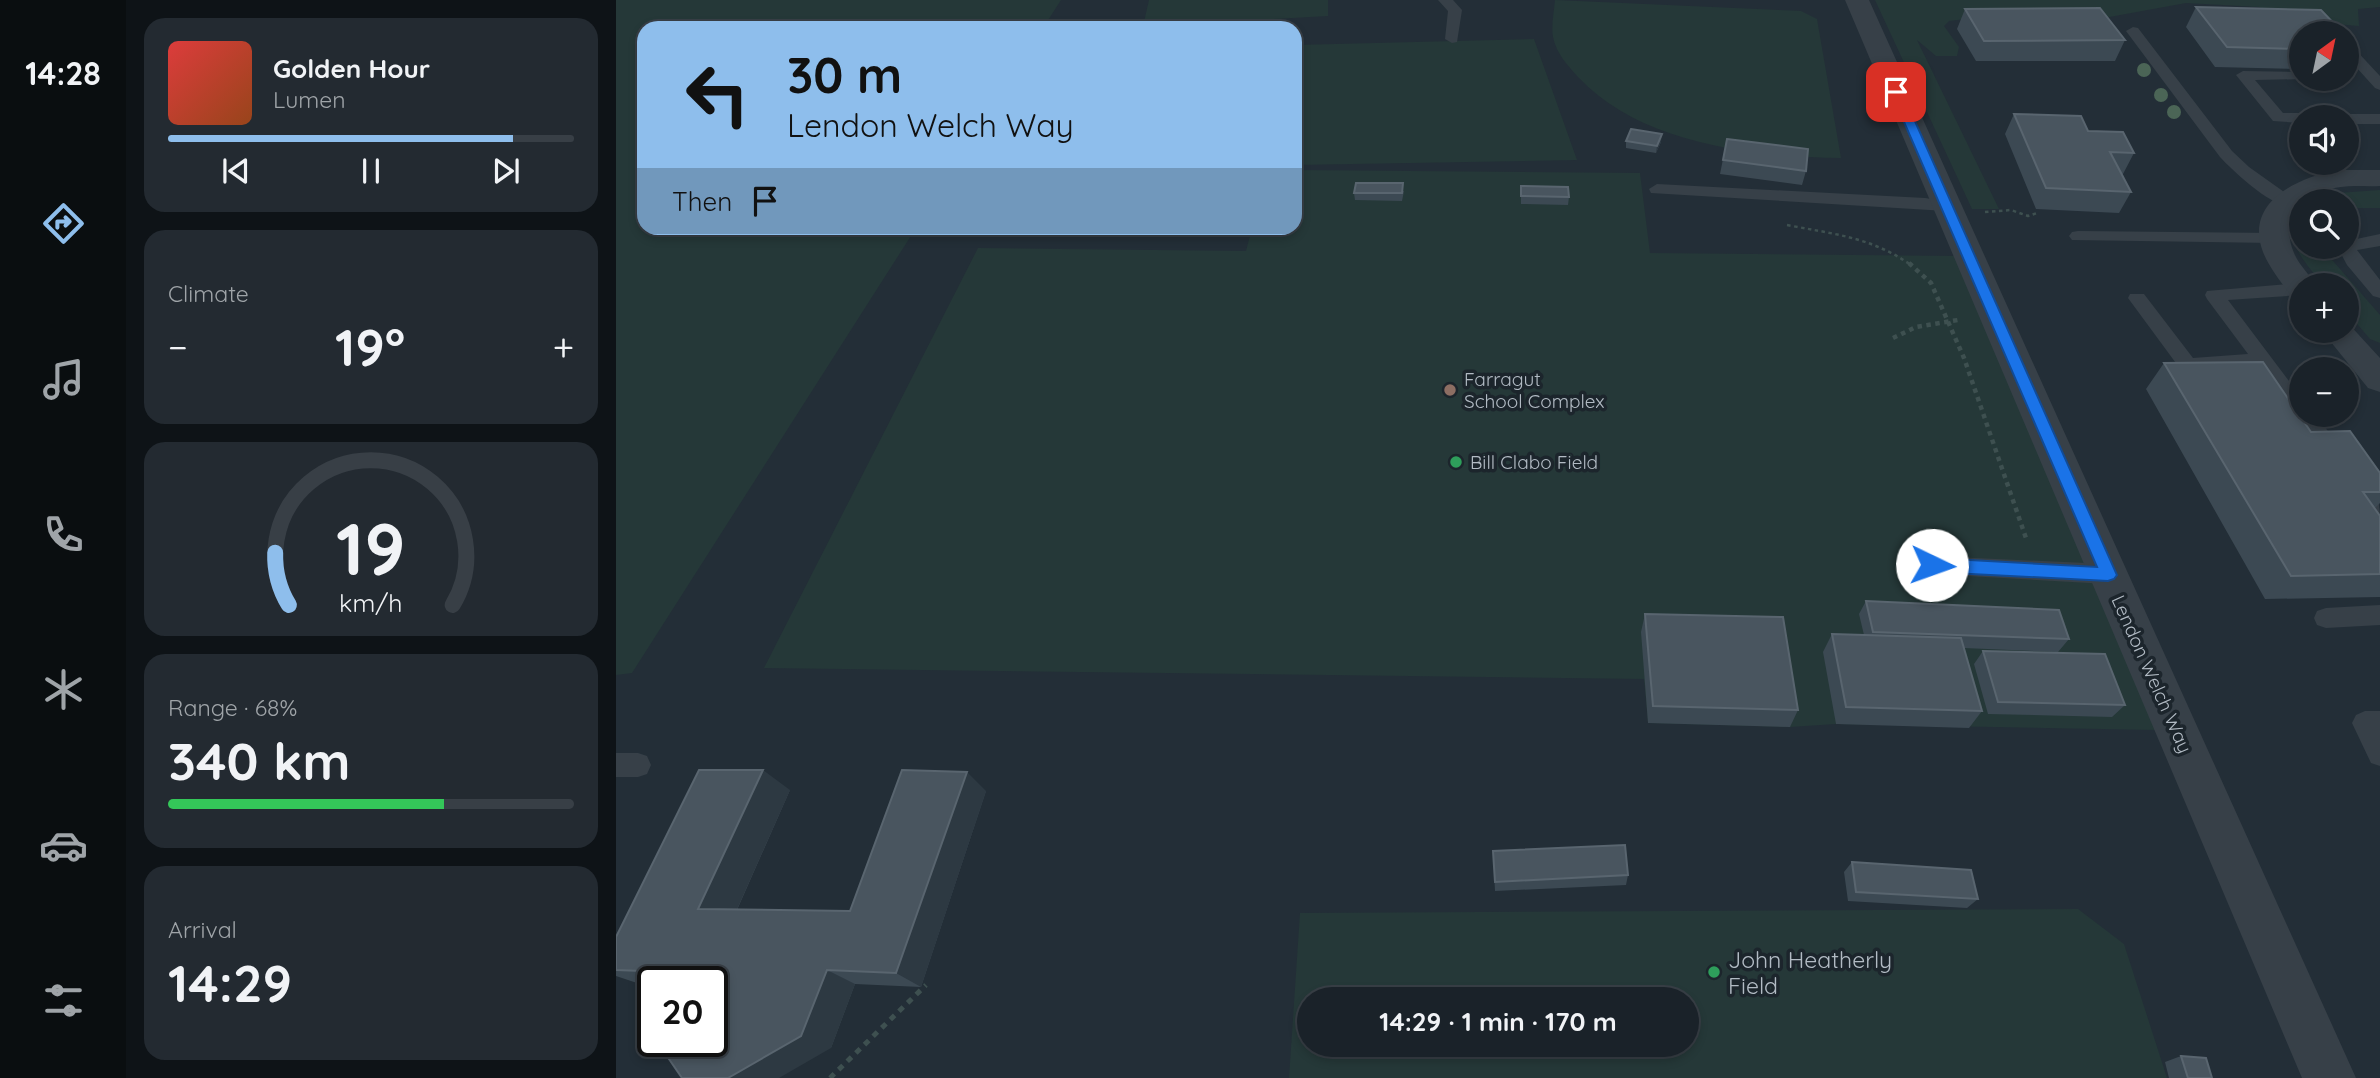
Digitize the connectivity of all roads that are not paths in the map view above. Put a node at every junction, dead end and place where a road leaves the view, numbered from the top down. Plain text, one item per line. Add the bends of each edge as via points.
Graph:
1 (1445, 0) edge
2 (1857, 0) edge
3 (2133, 31) dead end
4 (1452, 39) dead end
5 (2359, 62) edge
6 (2289, 76) edge
7 (2359, 79) edge
8 (2377, 81) edge
9 (2289, 118) edge
10 (2359, 119) edge
11 (2380, 119) edge
12 (2380, 178) edge
13 (1657, 189) dead end
14 (2285, 201) junction
15 (1947, 206) junction
16 (2078, 236) dead end
17 (2274, 239) junction
18 (2380, 240) edge
19 (2289, 273) edge
20 (2289, 289) edge
21 (2380, 292) edge
22 (2137, 298) dead end
23 (2350, 343) edge
24 (2263, 360) junction
25 (2376, 370) edge
26 (2289, 394) edge
27 (2314, 427) edge
28 (2380, 515) edge
29 (1932, 565) dead end
30 (2108, 575) junction
31 (2380, 615) edge
32 (2326, 618) dead end
33 (2380, 723) edge
34 (2380, 754) edge
35 (2329, 1078) edge

1 - 4 lane via 1455,10
2 - 15 street, Lendon Welch Way
3 - 14 lane via 2226,154
5 - 8 lane
6 - 9 lane via 2244,75 2278,118
7 - 8 lane
10 - 11 lane
12 - 14 street via 2333,179
13 - 15 lane
14 - 17 street via 2272,226
15 - 30 street, Lendon Welch Way
16 - 17 lane
17 - 19 street
18 - 21 lane via 2356,243 2348,250
20 - 24 lane via 2214,295
22 - 24 lane via 2188,365
23 - 25 street
24 - 26 lane
27 - 28 lane
29 - 30 lane
30 - 35 street, Lendon Welch Way
31 - 32 lane
33 - 34 lane via 2365,723

